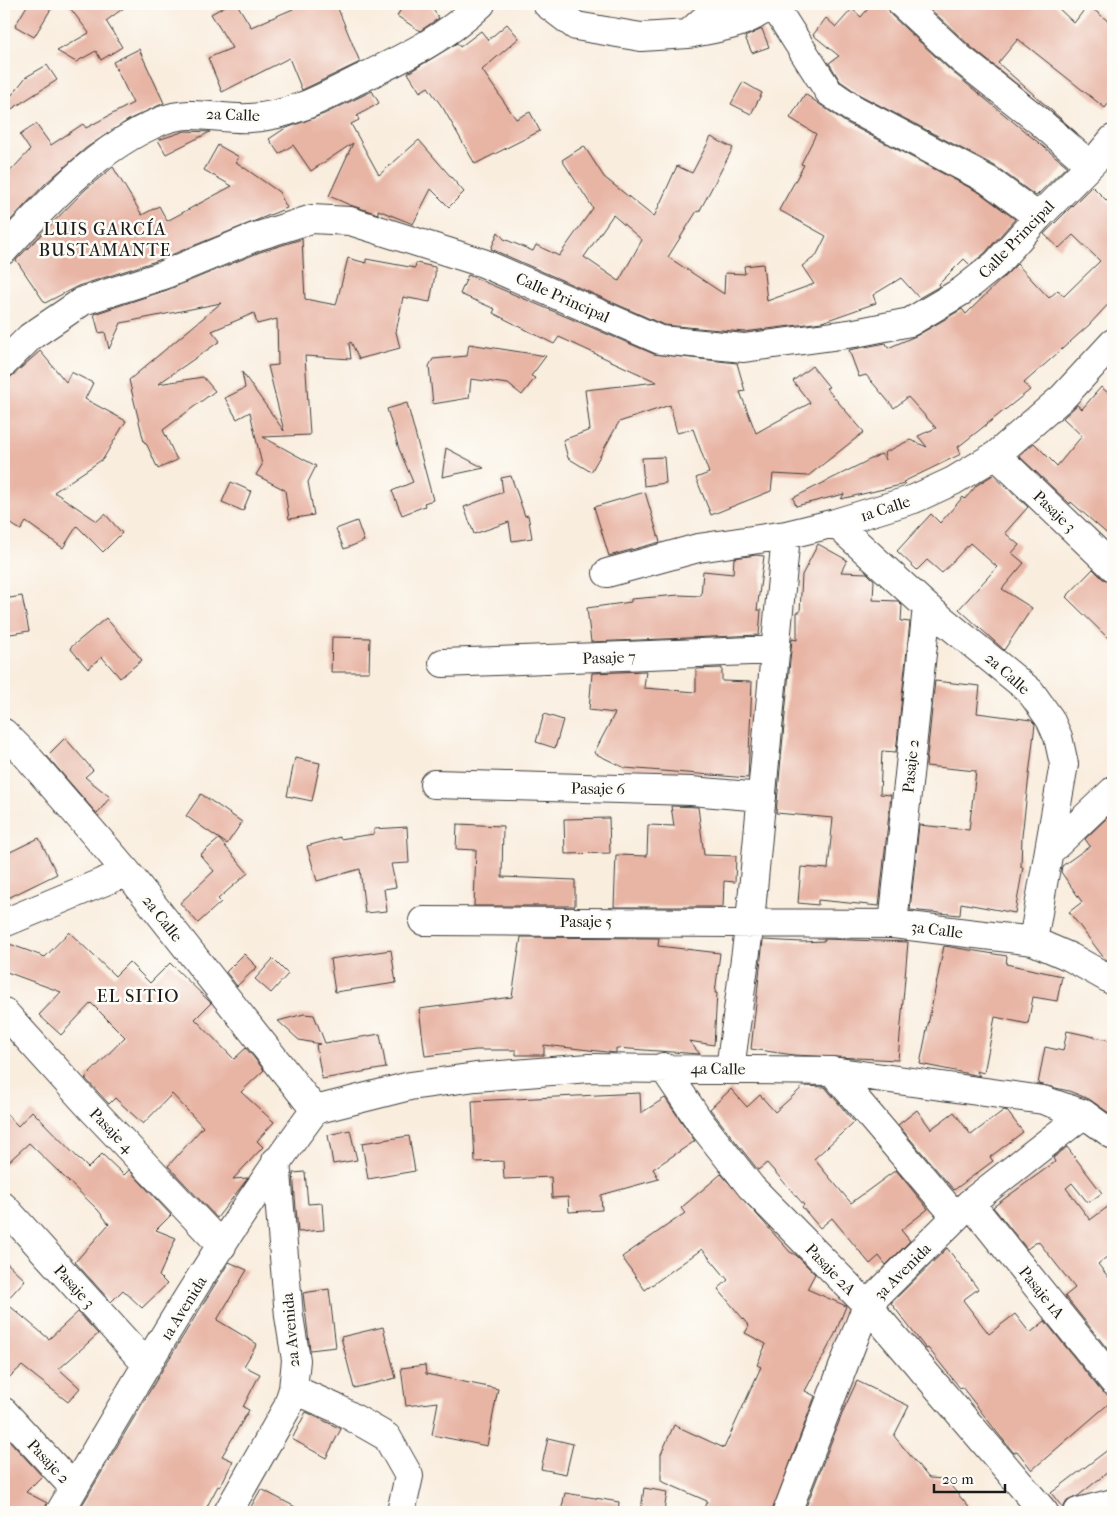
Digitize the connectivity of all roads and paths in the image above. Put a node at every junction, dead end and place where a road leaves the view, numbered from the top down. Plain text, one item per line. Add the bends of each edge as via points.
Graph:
1 (481, 4) edge
2 (547, 4) edge
3 (721, 4) edge
4 (772, 4) edge
5 (902, 4) edge
6 (688, 34) junction
7 (1103, 159) edge
8 (1038, 216) junction
9 (4, 250) edge
10 (1112, 348) edge
11 (4, 363) edge
12 (996, 455) junction
13 (836, 523) junction
14 (786, 535) junction
15 (1113, 567) edge
16 (606, 573) dead end
17 (927, 607) junction
18 (776, 650) junction
19 (443, 664) dead end
20 (4, 733) edge
21 (15, 760) edge
22 (434, 784) dead end
23 (1113, 791) edge
24 (762, 797) junction
25 (1050, 851) junction
26 (127, 872) junction
27 (423, 921) dead end
28 (750, 922) junction
29 (4, 924) edge
30 (893, 924) junction
31 (1033, 941) junction
32 (1111, 976) edge
33 (4, 1012) edge
34 (663, 1067) junction
35 (730, 1069) junction
36 (832, 1071) junction
37 (315, 1110) junction
38 (1084, 1114) junction
39 (1113, 1135) edge
40 (276, 1162) junction
41 (4, 1207) edge
42 (963, 1210) junction
43 (222, 1246) junction
44 (867, 1305) junction
45 (147, 1365) junction
46 (1113, 1381) edge
47 (293, 1389) junction
48 (4, 1412) edge
49 (74, 1488) junction
50 (1113, 1503) edge
51 (60, 1512) edge
52 (228, 1512) edge
53 (401, 1512) edge
54 (787, 1512) edge
55 (1044, 1512) edge
56 (1078, 1512) edge

1 - 9 street, 2a Calle via 459,25 427,46 296,111 250,118 192,113 162,120 120,142 62,189
2 - 6 street via 576,26 641,38
3 - 6 street
4 - 6 street via 754,18
4 - 8 street via 829,92 852,108 988,180
5 - 7 street via 961,59 1038,120
7 - 8 street, Calle Principal
8 - 11 street, Calle Principal via 996,264 962,291 910,322 744,348 660,340 483,263 350,221 312,219 255,237 161,276 83,302 30,337
10 - 12 street, 1a Calle via 1063,397
12 - 13 street, 1a Calle via 953,481 914,499
12 - 15 street, Pasaje 3
13 - 14 street, 1a Calle
13 - 17 street, 2a Calle
14 - 16 street, 1a Calle via 698,548
14 - 18 street
17 - 25 street, 2a Calle via 1030,691 1050,719 1064,764
17 - 30 street, Pasaje 2
18 - 19 street, Pasaje 7
18 - 24 street
20 - 21 street, 2a Calle
21 - 26 street, 2a Calle
22 - 24 street, Pasaje 6 via 691,791
23 - 25 street
24 - 28 street
25 - 31 street, 2a Calle
26 - 29 street
26 - 37 street, 2a Calle
27 - 28 street, Pasaje 5
28 - 30 street, 3a Calle
28 - 35 street
30 - 31 street, 3a Calle
31 - 32 street, 3a Calle
33 - 43 street, Pasaje 4 via 90,1108
34 - 35 street, 4a Calle
34 - 37 street, 4a Calle via 589,1068 476,1077 410,1086
34 - 44 street, Pasaje 2A via 700,1122 751,1187
35 - 36 street, 4a Calle
36 - 38 street, 4a Calle via 1043,1100
36 - 42 street, Pasaje 1A
37 - 40 street, 1a Avenida
38 - 39 street, 4a Calle
38 - 42 street, 3a Avenida
40 - 43 street, 1a Avenida
40 - 47 street, 2a Avenida via 289,1316 296,1360
41 - 45 street, Pasaje 3
42 - 44 street, 3a Avenida
42 - 46 street, Pasaje 1A
43 - 45 street, 1a Avenida
44 - 54 street, 3a Avenida
44 - 55 street, Pasaje 2A
45 - 49 street, 1a Avenida
47 - 52 street, 2a Avenida via 287,1408
47 - 53 street via 338,1409 387,1437 409,1476
48 - 49 street, Pasaje 2
49 - 51 street, 1a Avenida
50 - 56 street

